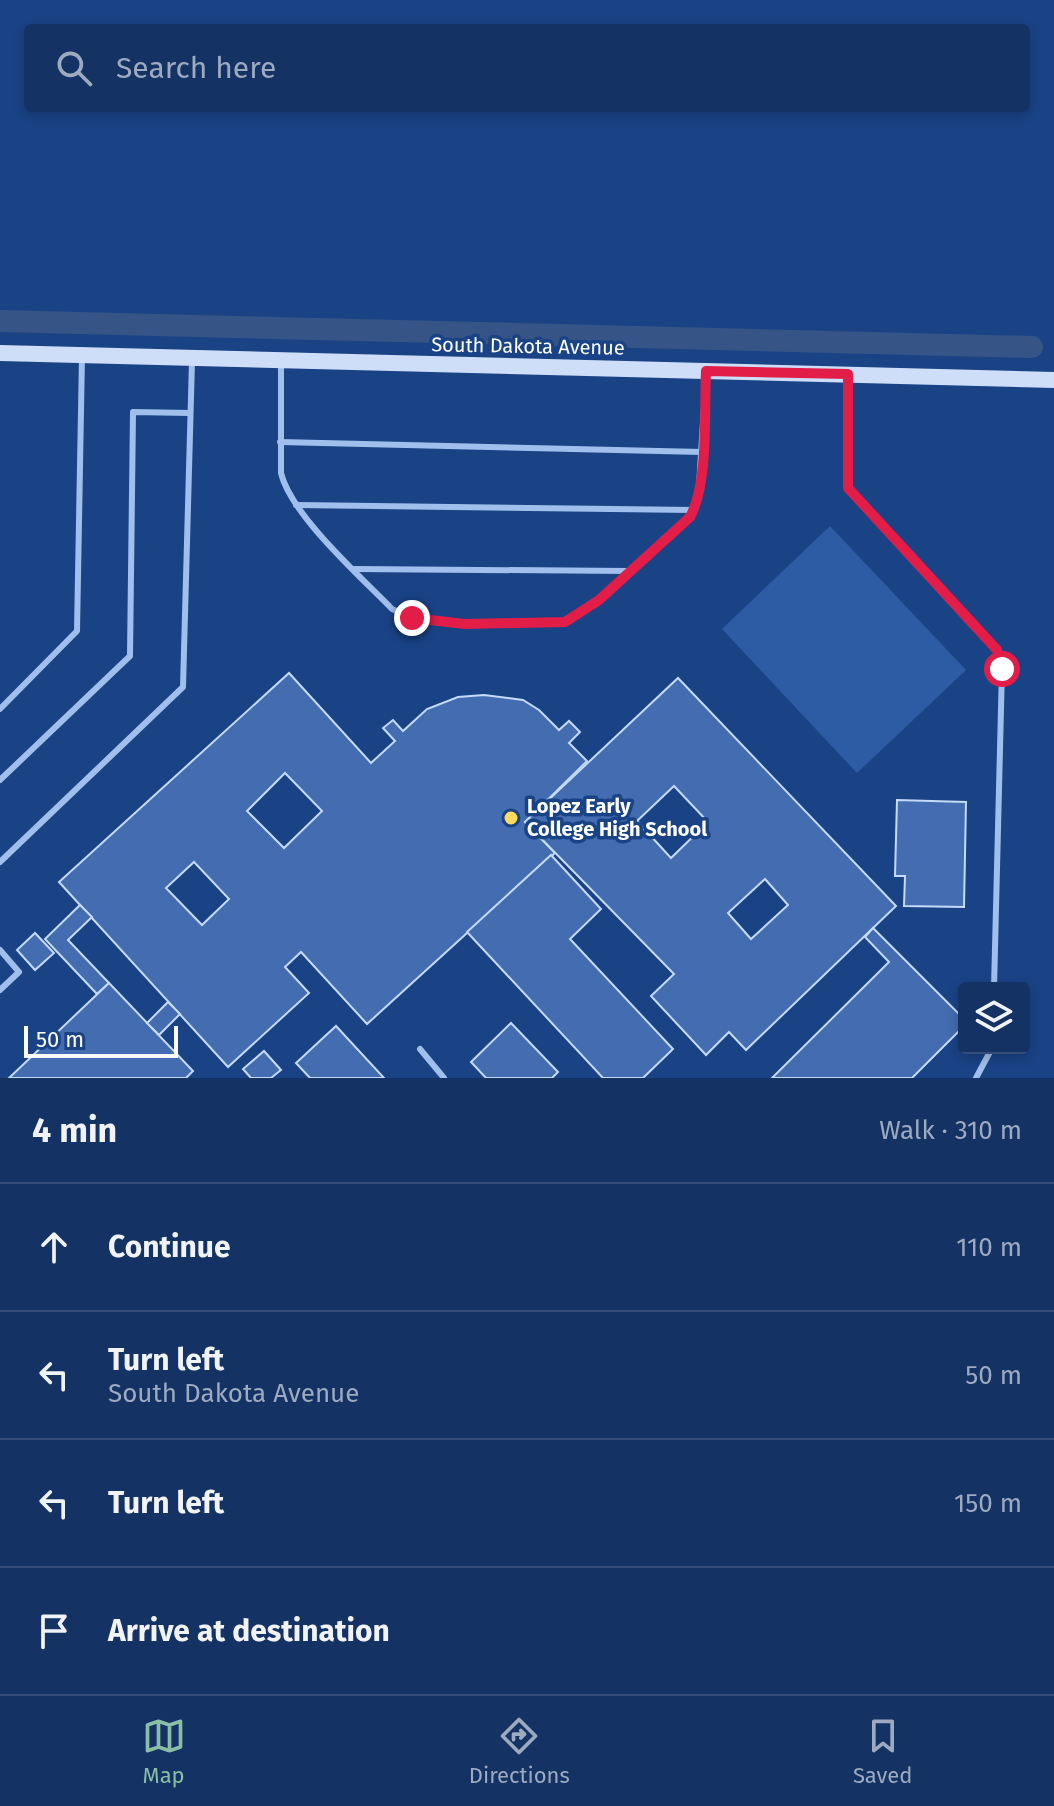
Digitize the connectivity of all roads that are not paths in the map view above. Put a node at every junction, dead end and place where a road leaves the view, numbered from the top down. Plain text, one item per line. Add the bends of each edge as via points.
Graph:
1 (0, 353) edge
2 (82, 355) junction
3 (192, 358) junction
4 (281, 360) junction
5 (706, 371) junction
6 (848, 374) junction
7 (1054, 380) edge
8 (190, 413) junction
9 (280, 442) junction
10 (702, 452) junction
11 (296, 505) junction
12 (694, 510) junction
13 (354, 569) junction
14 (631, 572) junction
15 (0, 709) edge
16 (0, 780) edge
17 (1, 858) edge
18 (0, 950) edge
19 (994, 982) edge
20 (0, 990) edge
21 (420, 1049) dead end
22 (989, 1054) edge
23 (444, 1078) edge
24 (976, 1078) edge

1 - 2 street, South Dakota Avenue
2 - 3 street, South Dakota Avenue
2 - 15 lane via 77,631
3 - 4 street, South Dakota Avenue
3 - 8 lane
4 - 5 street, South Dakota Avenue
4 - 9 lane
5 - 6 street, South Dakota Avenue
5 - 10 lane
6 - 7 street, South Dakota Avenue
6 - 19 lane via 848,488 997,650 1002,669
8 - 16 lane via 133,412 130,656
8 - 17 lane via 183,687
9 - 10 lane
9 - 11 lane via 281,473
10 - 12 lane
11 - 12 lane
11 - 13 lane
12 - 14 lane
13 - 14 lane
13 - 14 lane via 392,609 412,618 465,624 565,622
18 - 20 lane via 19,972
21 - 23 lane
22 - 24 lane

